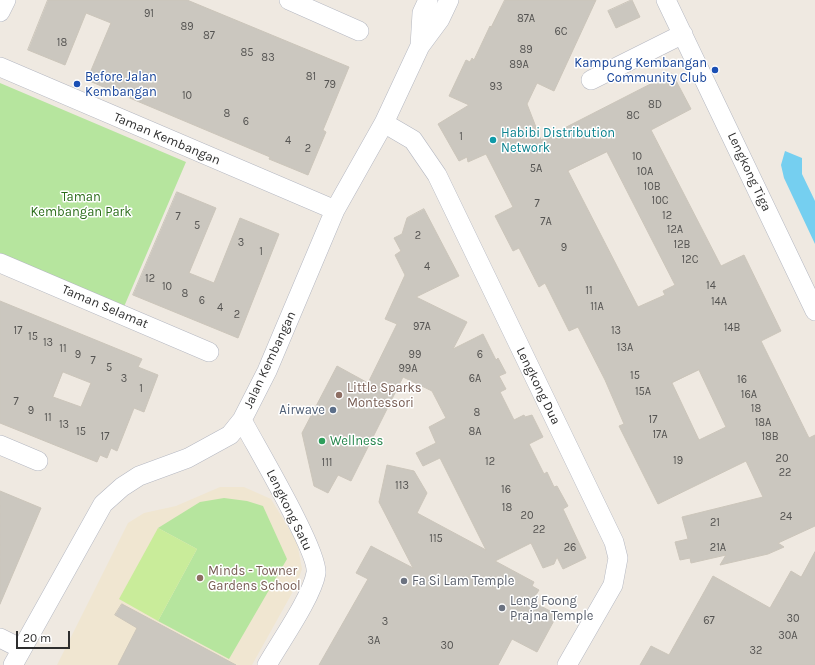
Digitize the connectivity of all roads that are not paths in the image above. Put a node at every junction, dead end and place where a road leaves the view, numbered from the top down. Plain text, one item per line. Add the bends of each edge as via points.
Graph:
1 (6, 0) edge
2 (289, 0) edge
3 (428, 0) edge
4 (449, 0) edge
5 (666, 0) edge
6 (0, 12) edge
7 (359, 31) dead end
8 (683, 34) junction
9 (420, 46) junction
10 (0, 67) edge
11 (591, 80) dead end
12 (384, 122) junction
13 (335, 210) junction
14 (0, 262) edge
15 (815, 311) edge
16 (209, 352) dead end
17 (242, 420) junction
18 (0, 445) edge
19 (38, 461) dead end
20 (0, 638) edge
21 (22, 649) junction
22 (13, 665) edge
23 (267, 665) edge
24 (567, 665) edge

1 - 6 street
2 - 7 street
3 - 9 street, Jalan Kembangan via 422,13
4 - 9 street, Jalan Kembangan via 440,19
5 - 8 street, Lengkong Tiga
8 - 11 street
8 - 15 street, Lengkong Tiga
9 - 12 street, Jalan Kembangan
10 - 13 street, Taman Kembangan
12 - 13 street, Jalan Kembangan
12 - 24 street, Lengkong Dua via 412,140 437,175 614,542 618,558 613,584
13 - 17 street, Jalan Kembangan via 267,371
14 - 16 street, Taman Selamat
17 - 21 street, Jalan Kembangan via 230,435 188,458 139,476 103,504
17 - 23 street, Lengkong Satu via 305,537 316,572 312,587
18 - 19 street
20 - 21 street
21 - 22 street, Jalan Kembangan

